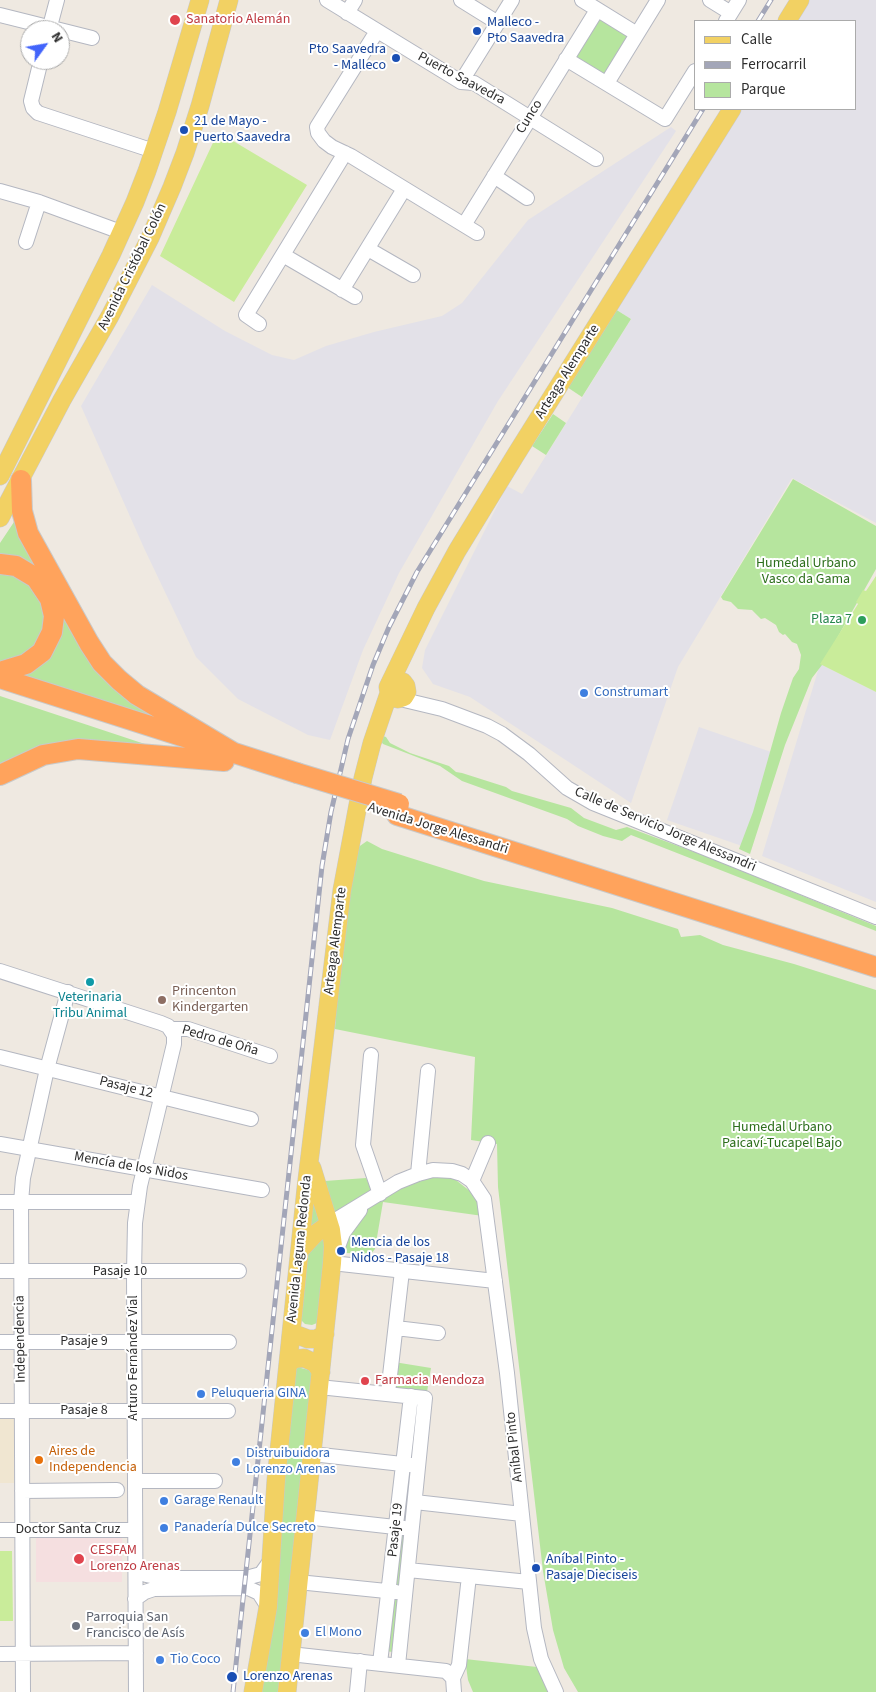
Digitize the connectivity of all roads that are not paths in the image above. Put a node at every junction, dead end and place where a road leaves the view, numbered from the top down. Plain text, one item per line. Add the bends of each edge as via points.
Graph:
1 (57, 0) edge
2 (200, 0) edge
3 (229, 0) edge
4 (326, 0) edge
5 (355, 0) edge
6 (461, 0) edge
7 (512, 0) edge
8 (582, 0) edge
9 (658, 0) edge
10 (710, 0) edge
11 (739, 0) edge
12 (800, 0) edge
13 (597, 10) junction
14 (347, 13) junction
15 (0, 15) edge
16 (728, 17) edge
17 (51, 20) edge
18 (788, 20) edge
19 (20, 21) edge
20 (498, 23) junction
21 (70, 32) edge
22 (377, 32) junction
23 (637, 34) junction
24 (92, 38) dead end
25 (566, 59) junction
26 (39, 70) edge
27 (694, 73) edge
28 (461, 82) junction
29 (607, 83) junction
30 (731, 110) edge
31 (530, 118) junction
32 (154, 151) junction
33 (345, 154) junction
34 (596, 159) dead end
35 (494, 176) junction
36 (404, 190) junction
37 (0, 192) edge
38 (527, 198) dead end
39 (38, 202) junction
40 (464, 225) junction
41 (121, 232) junction
42 (477, 233) dead end
43 (26, 242) dead end
44 (368, 249) junction
45 (283, 255) junction
46 (413, 275) dead end
47 (342, 290) junction
48 (355, 297) dead end
49 (259, 324) dead end
50 (0, 476) edge
51 (21, 480) junction
52 (0, 518) edge
53 (0, 564) edge
54 (0, 672) edge
55 (0, 678) edge
56 (0, 690) edge
57 (398, 691) junction
58 (229, 757) junction
59 (0, 775) edge
60 (398, 810) junction
61 (876, 917) edge
62 (876, 954) edge
63 (876, 967) edge
64 (0, 971) edge
65 (68, 992) junction
66 (170, 1028) junction
67 (371, 1055) dead end
68 (270, 1056) dead end
69 (0, 1057) edge
70 (46, 1069) junction
71 (428, 1071) dead end
72 (161, 1097) junction
73 (251, 1119) dead end
74 (488, 1142) dead end
75 (0, 1144) edge
76 (29, 1149) junction
77 (310, 1161) junction
78 (144, 1169) junction
79 (418, 1174) junction
80 (472, 1182) junction
81 (262, 1190) dead end
82 (380, 1194) junction
83 (367, 1201) junction
84 (0, 1202) edge
85 (21, 1202) junction
86 (138, 1202) junction
87 (329, 1224) junction
88 (300, 1250) junction
89 (332, 1263) junction
90 (239, 1271) dead end
91 (402, 1271) junction
92 (0, 1272) edge
93 (20, 1272) junction
94 (134, 1272) junction
95 (494, 1281) junction
96 (396, 1328) junction
97 (292, 1333) junction
98 (438, 1333) dead end
99 (325, 1334) junction
100 (0, 1342) edge
101 (22, 1342) junction
102 (134, 1342) junction
103 (229, 1342) dead end
104 (288, 1364) junction
105 (320, 1379) junction
106 (388, 1394) junction
107 (411, 1396) junction
108 (0, 1411) edge
109 (22, 1411) junction
110 (135, 1411) junction
111 (228, 1411) dead end
112 (312, 1454) junction
113 (403, 1464) junction
114 (418, 1466) junction
115 (135, 1481) junction
116 (215, 1481) dead end
117 (117, 1490) dead end
118 (22, 1491) junction
119 (415, 1502) junction
120 (522, 1514) junction
121 (305, 1517) junction
122 (396, 1527) junction
123 (0, 1530) edge
124 (22, 1530) junction
125 (136, 1530) junction
126 (412, 1530) junction
127 (271, 1560) junction
128 (136, 1567) junction
129 (408, 1570) junction
130 (469, 1576) junction
131 (298, 1582) junction
132 (529, 1582) junction
133 (389, 1591) junction
134 (405, 1593) junction
135 (135, 1599) junction
136 (268, 1606) junction
137 (136, 1653) junction
138 (0, 1654) edge
139 (22, 1654) junction
140 (290, 1654) junction
141 (360, 1661) junction
142 (380, 1663) junction
143 (398, 1665) junction
144 (454, 1678) junction
145 (22, 1692) edge
146 (136, 1692) edge
147 (253, 1692) edge
148 (287, 1692) edge
149 (357, 1692) edge
150 (454, 1692) edge
151 (556, 1692) edge

1 - 17 street
2 - 32 main road, Avenida Cristóbal Colón
3 - 51 main road, Avenida Cristóbal Colón via 200,106 165,204 130,280
4 - 14 street, Puerto Saavedra
5 - 14 street
6 - 20 street
7 - 20 street
8 - 13 street
9 - 23 street
10 - 16 street
11 - 16 street
12 - 18 main road
13 - 23 street
13 - 25 street, Cunco
14 - 22 street, Puerto Saavedra
15 - 19 street
20 - 28 street
21 - 24 street
22 - 28 street, Puerto Saavedra
22 - 33 street via 317,127 324,141
23 - 29 street
25 - 29 street
25 - 31 street, Cunco
26 - 32 street via 31,101 38,113
27 - 29 street via 665,119
28 - 31 street, Puerto Saavedra via 474,82
30 - 57 main road, Arteaga Alemparte via 515,456 444,576 412,639
31 - 34 street, Puerto Saavedra
31 - 35 street, Cunco
32 - 41 main road, Avenida Cristóbal Colón
33 - 36 street
33 - 45 street
35 - 38 street
35 - 40 street, Cunco
36 - 40 street
36 - 44 street
37 - 39 street
39 - 41 street
39 - 43 street
40 - 42 street
41 - 50 main road, Avenida Cristóbal Colón
44 - 46 street
44 - 47 street
45 - 47 street
45 - 49 street via 246,315
47 - 48 street
51 - 52 main road, Avenida Cristóbal Colón
51 - 58 highway via 22,511 28,534 102,662 137,695
53 - 54 highway via 16,566 36,578 50,599 54,616 52,632 42,652 26,664
55 - 58 highway, Avenida Jorge Alessandri
56 - 58 highway, Avenida Jorge Alessandri
57 - 61 street, Calle de Servicio Jorge Alessandri via 487,726 514,741 583,798
57 - 77 main road, Arteaga Alemparte via 378,724 363,778 347,860
58 - 59 highway via 78,749 43,754
58 - 60 highway, Avenida Jorge Alessandri
60 - 62 highway, Avenida Jorge Alessandri
60 - 63 highway, Avenida Jorge Alessandri
64 - 65 street, Pedro de Oña
65 - 66 street, Pedro de Oña
65 - 70 street, Independencia
66 - 68 street, Pedro de Oña via 188,1029
66 - 72 street, Arturo Fernández Vial via 174,1040
67 - 82 street via 363,1145
69 - 70 street, Pasaje 12
70 - 72 street, Pasaje 12
70 - 76 street, Independencia
71 - 79 street
72 - 73 street, Pasaje 12
72 - 78 street, Arturo Fernández Vial
74 - 80 street
75 - 76 street, Mencía de los Nidos
76 - 78 street, Mencía de los Nidos
76 - 85 street, Independencia
77 - 87 main road, Avenida Laguna Redonda
77 - 88 main road, Avenida Laguna Redonda
78 - 81 street, Mencía de los Nidos
78 - 86 street, Arturo Fernández Vial
79 - 80 street via 433,1170 452,1171
79 - 82 street
80 - 95 street, Aníbal Pinto via 484,1199
82 - 83 street
83 - 87 street
83 - 89 street via 343,1233
84 - 85 street
85 - 86 street
85 - 93 street, Independencia
86 - 94 street, Arturo Fernández Vial
87 - 88 main road
87 - 89 main road, Avenida Laguna Redonda
88 - 97 main road, Avenida Laguna Redonda
89 - 91 street
89 - 99 main road, Avenida Laguna Redonda
90 - 94 street, Pasaje 10
91 - 95 street
91 - 96 street
92 - 93 street, Pasaje 10
93 - 94 street, Pasaje 10
93 - 101 street, Independencia
94 - 102 street, Arturo Fernández Vial
95 - 120 street, Aníbal Pinto
96 - 98 street
96 - 106 street
97 - 99 main road via 308,1339
97 - 104 main road, Avenida Laguna Redonda
99 - 105 main road, Avenida Laguna Redonda
100 - 101 street, Pasaje 9
101 - 102 street, Pasaje 9
101 - 109 street, Independencia
102 - 103 street, Pasaje 9
102 - 110 street, Arturo Fernández Vial
104 - 105 main road via 294,1359 304,1358 315,1363
104 - 127 main road, Avenida Laguna Redonda
105 - 106 street
105 - 112 main road, Avenida Laguna Redonda
106 - 107 street
107 - 113 street, Pasaje 19
107 - 114 street, Pasaje 19 via 425,1398
108 - 109 street, Pasaje 8
109 - 110 street, Pasaje 8
109 - 118 street, Independencia
110 - 111 street, Pasaje 8
110 - 115 street, Arturo Fernández Vial
112 - 113 street
112 - 121 main road, Avenida Laguna Redonda
113 - 114 street
113 - 122 street, Pasaje 19
114 - 119 street, Pasaje 19
115 - 116 street
115 - 125 street, Arturo Fernández Vial
117 - 118 street
118 - 124 street, Independencia
119 - 120 street
119 - 126 street, Pasaje 19
120 - 132 street, Aníbal Pinto
121 - 122 street
121 - 131 main road, Avenida Laguna Redonda
122 - 126 street
122 - 133 street, Pasaje 19
123 - 124 street, Doctor Santa Cruz
124 - 125 street, Doctor Santa Cruz
124 - 139 street, Independencia
125 - 128 street, Arturo Fernández Vial
126 - 129 street, Pasaje 19
127 - 128 street via 260,1574 246,1578 160,1578 146,1575
127 - 136 main road, Avenida Laguna Redonda
128 - 135 street, Arturo Fernández Vial
129 - 130 street
129 - 134 street, Pasaje 19
130 - 132 street
130 - 144 street via 459,1665
131 - 133 street
131 - 140 main road, Avenida Laguna Redonda
132 - 151 street, Aníbal Pinto via 541,1659
133 - 134 street
133 - 142 street, Pasaje 19
134 - 143 street, Pasaje 19
135 - 136 street via 154,1589 248,1588 259,1593
135 - 137 street, Arturo Fernández Vial
136 - 147 main road, Avenida Laguna Redonda
137 - 139 street
137 - 146 street, Arturo Fernández Vial
138 - 139 street
139 - 145 street, Independencia
140 - 141 street
140 - 148 main road, Avenida Laguna Redonda
141 - 142 street
141 - 149 street
142 - 143 street
143 - 144 street via 446,1670
144 - 150 street

